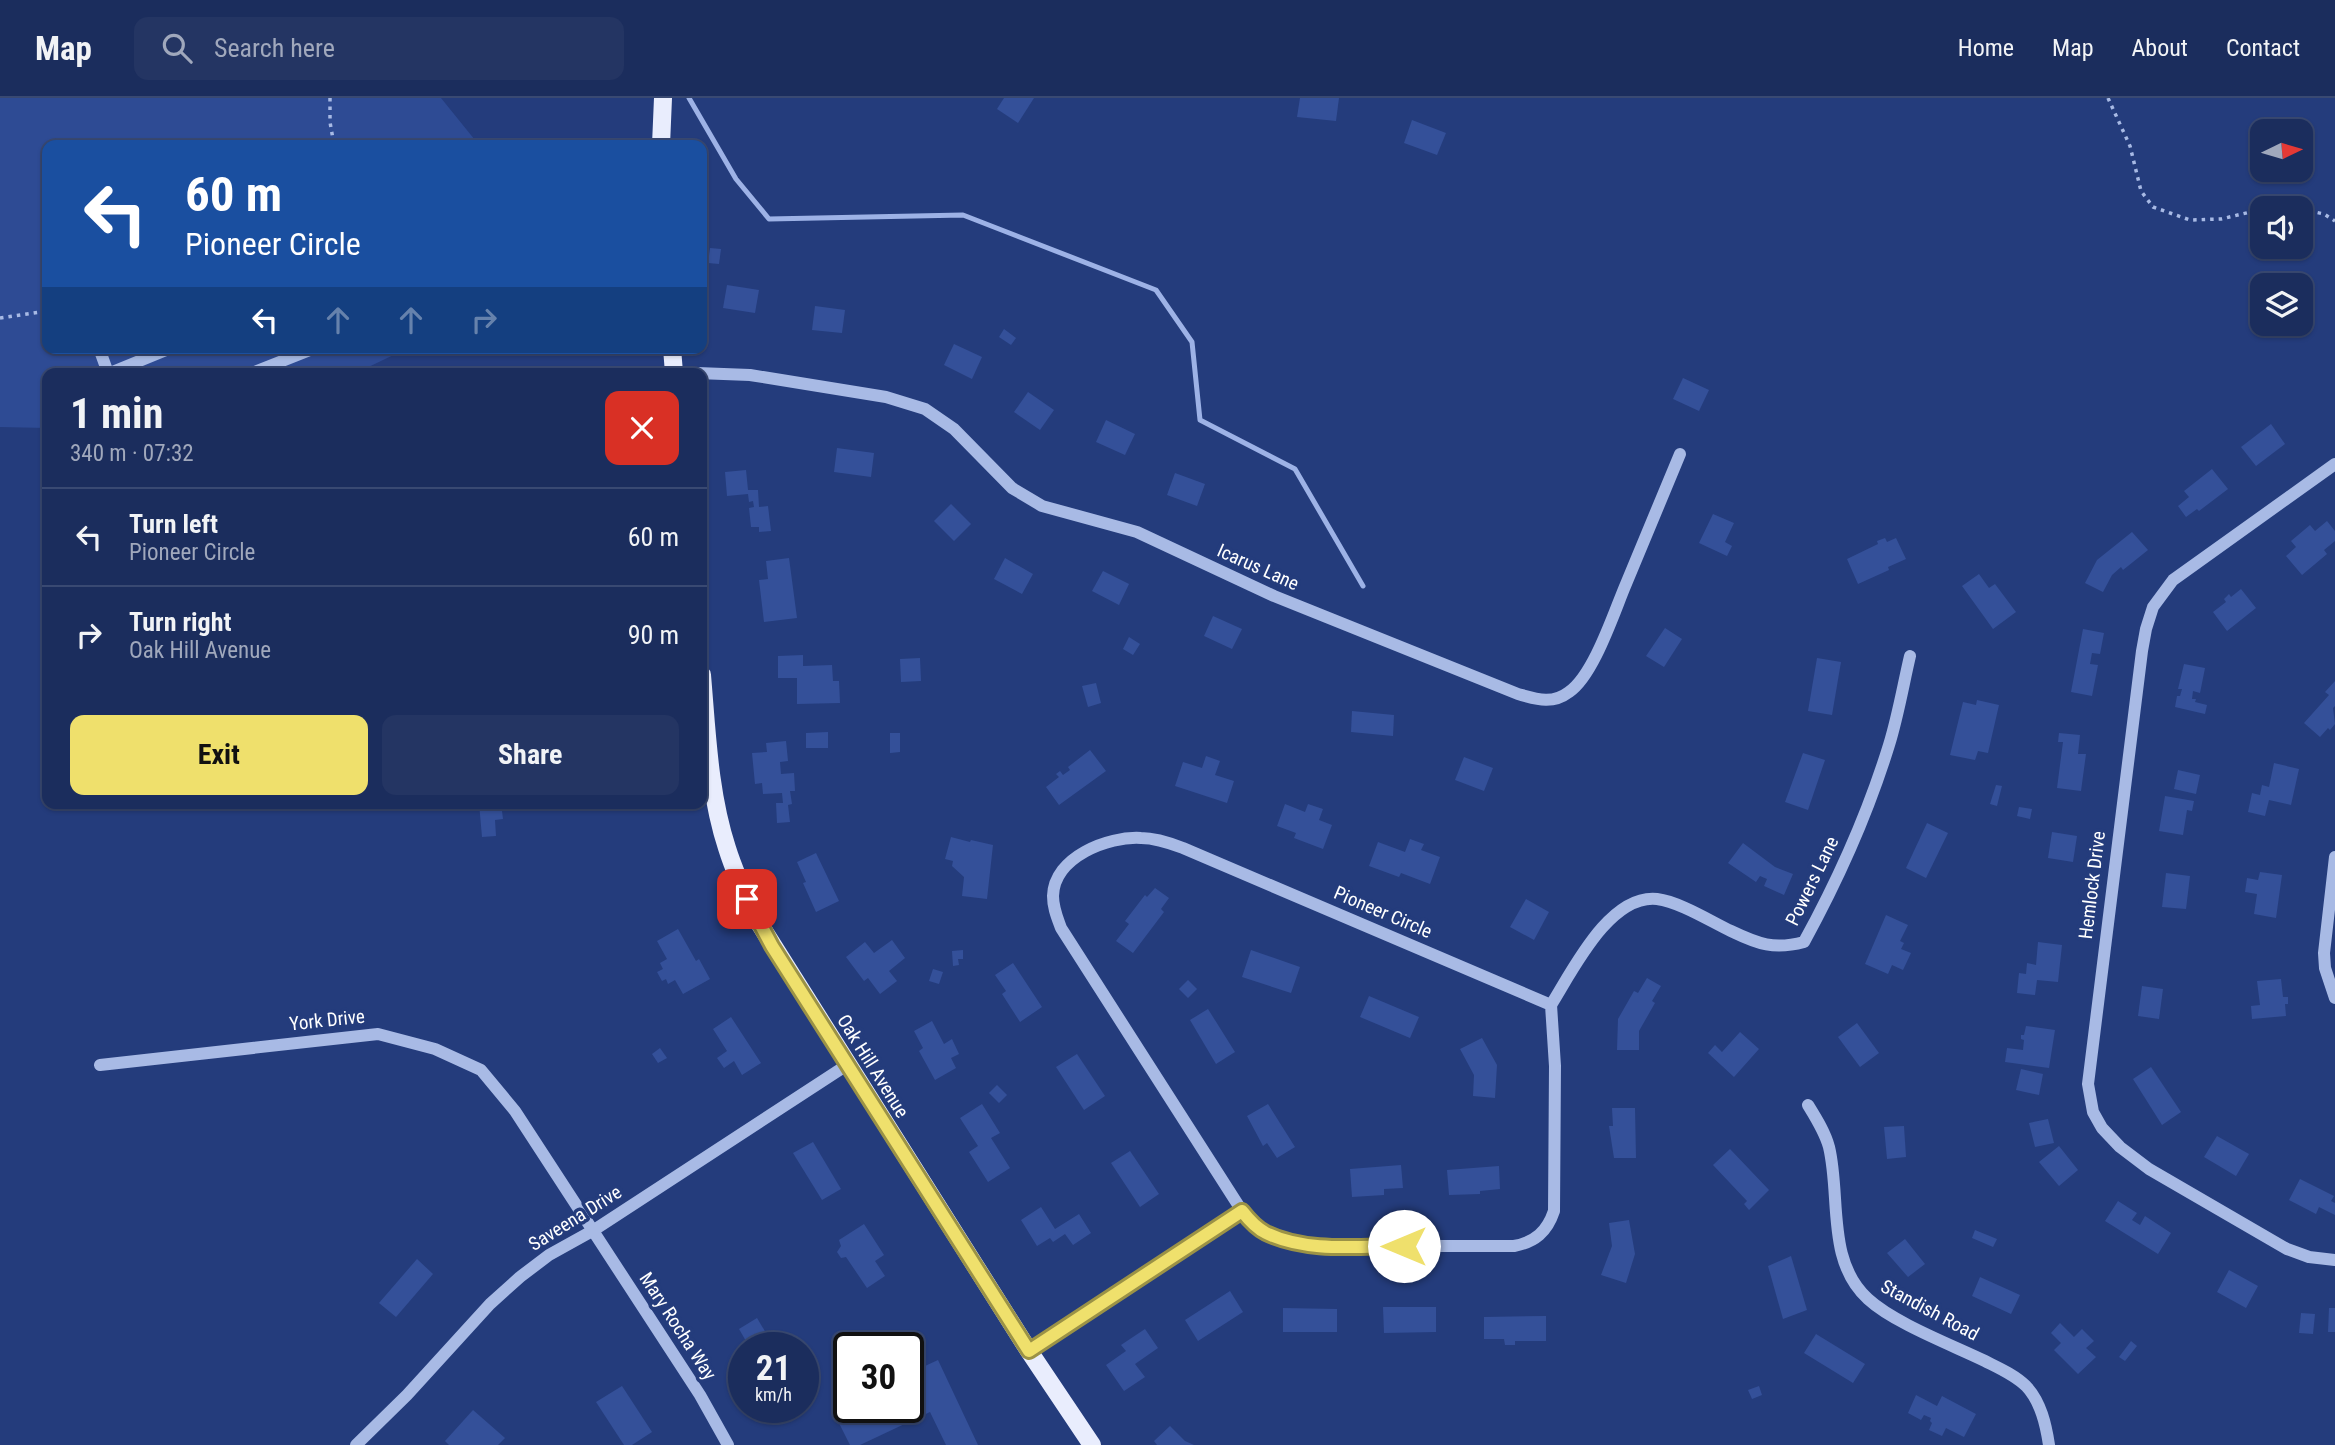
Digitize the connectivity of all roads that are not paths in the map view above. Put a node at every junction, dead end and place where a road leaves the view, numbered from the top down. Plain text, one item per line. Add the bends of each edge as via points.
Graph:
1 (663, 98) edge
2 (661, 140) edge
3 (156, 354) edge
4 (300, 354) edge
5 (121, 368) edge
6 (265, 368) edge
7 (707, 373) edge
8 (1679, 454) dead end
9 (2335, 464) edge
10 (1910, 656) dead end
11 (707, 722) edge
12 (2335, 857) edge
13 (2335, 998) edge
14 (1551, 1005) junction
15 (100, 1065) dead end
16 (847, 1065) junction
17 (1808, 1104) dead end
18 (1242, 1211) junction
19 (594, 1230) junction
20 (2335, 1260) edge
21 (1029, 1351) junction
22 (356, 1445) edge
23 (728, 1445) edge
24 (1092, 1445) edge
25 (2049, 1445) edge

1 - 2 main road
3 - 5 street
4 - 6 street
7 - 8 street, Icarus Lane via 764,377 886,397 925,409 954,429 1012,488 1042,506 1137,532 1285,600 1538,700 1561,697 1583,676 1603,640
9 - 20 street, Hemlock Drive via 2181,573 2158,597 2148,618 2088,1084 2090,1103 2102,1128 2149,1169 2287,1249
10 - 14 street, Powers Lane via 1872,795 1804,942 1767,946 1687,910 1657,899 1642,900 1610,918
11 - 16 main road, Oak Hill Avenue via 714,789 735,872 772,946
12 - 13 street via 2324,953
14 - 18 street, Pioneer Circle via 1555,1202 1548,1227 1536,1238 1514,1246 1321,1246 1264,1233
14 - 18 street, Pioneer Circle via 1183,848 1141,838 1111,841 1084,853 1058,878 1053,894 1061,928
15 - 19 street, York Drive via 378,1034 435,1049 481,1070 515,1111
16 - 19 street, Saveena Drive
16 - 21 main road, Oak Hill Avenue
17 - 25 street, Standish Road via 1828,1145 1841,1250 1860,1290 1892,1316 2020,1381 2040,1409
18 - 21 street
19 - 22 street, Saveena Drive via 549,1255 490,1304
19 - 23 street, Mary Rocha Way
21 - 24 main road, Oak Hill Avenue

